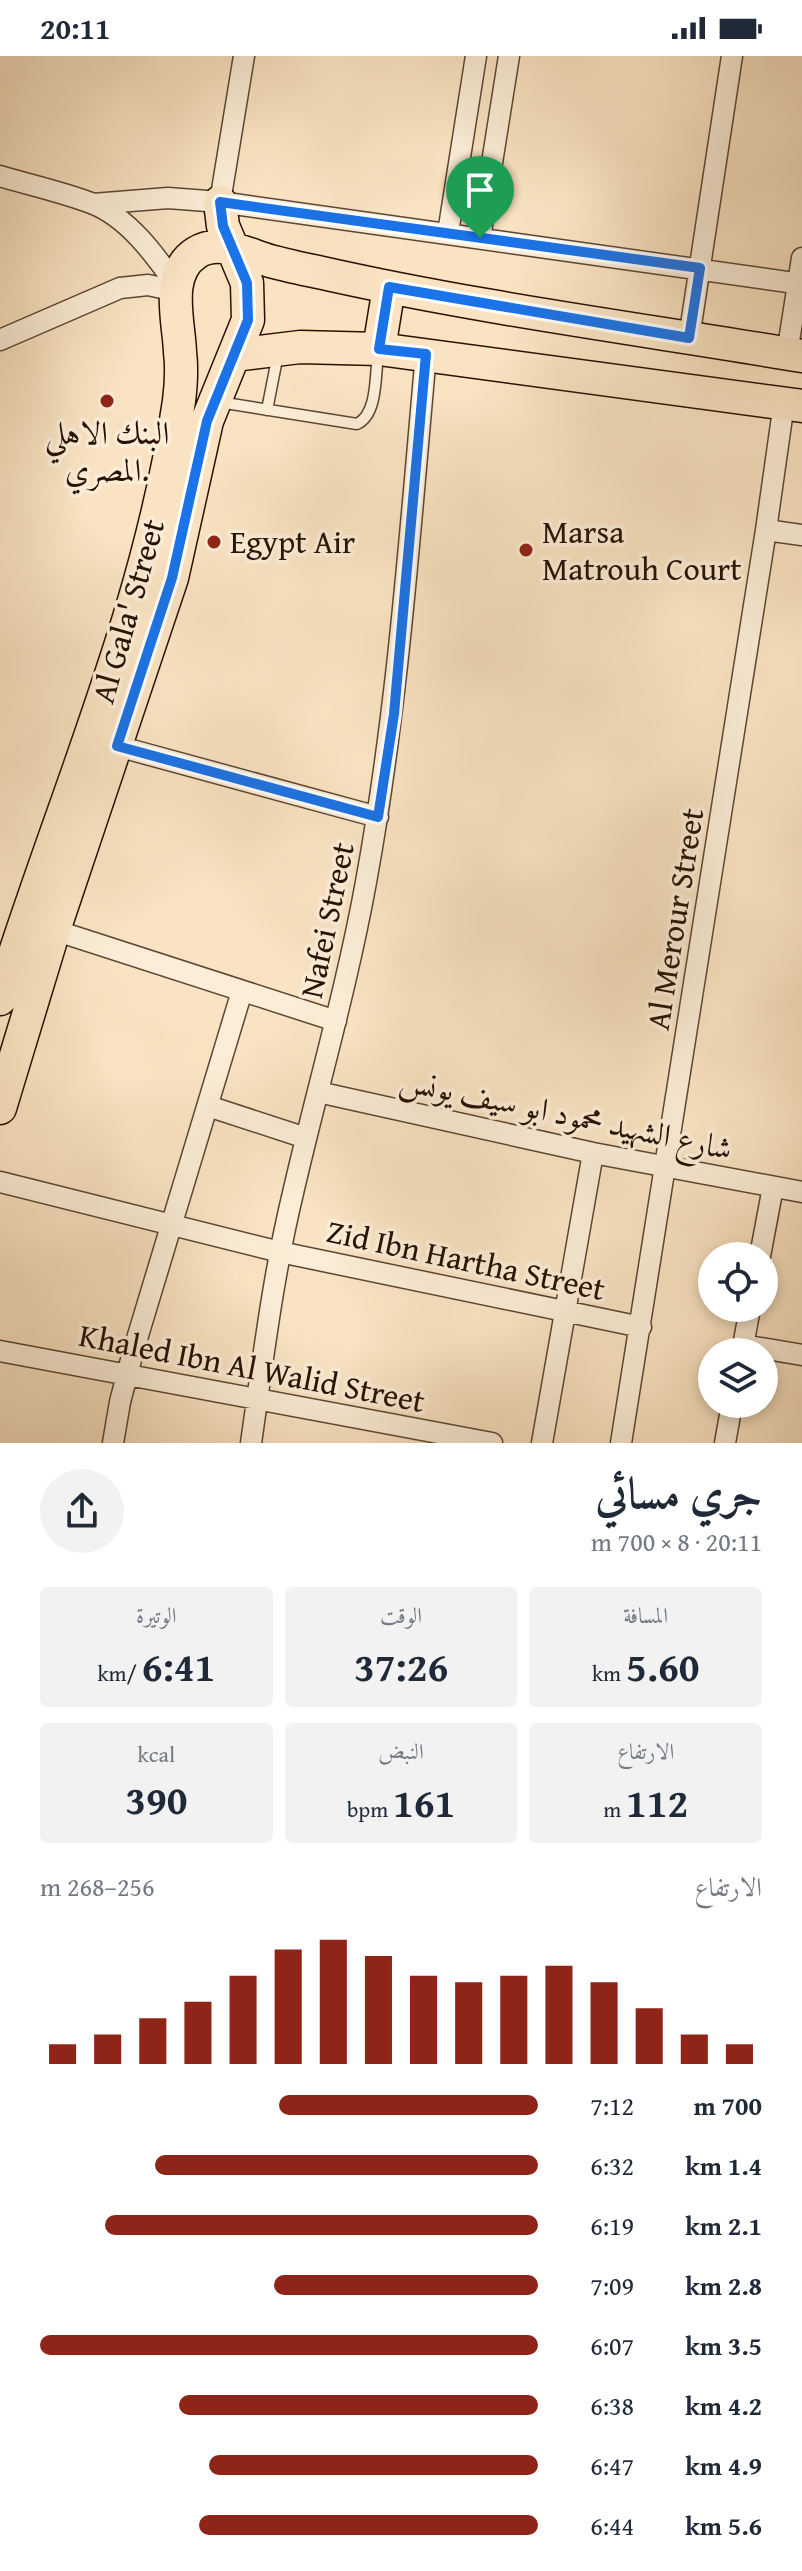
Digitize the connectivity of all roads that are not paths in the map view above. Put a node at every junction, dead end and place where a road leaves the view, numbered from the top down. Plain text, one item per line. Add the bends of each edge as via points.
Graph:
1 (244, 56) edge
2 (476, 56) edge
3 (509, 56) edge
4 (732, 56) edge
5 (0, 176) edge
6 (220, 202) junction
7 (93, 204) junction
8 (448, 233) junction
9 (480, 238) junction
10 (232, 249) junction
11 (802, 258) edge
12 (700, 268) junction
13 (800, 284) edge
14 (389, 287) junction
15 (176, 288) junction
16 (689, 338) junction
17 (0, 340) edge
18 (279, 348) junction
19 (379, 349) junction
20 (426, 354) junction
21 (234, 355) junction
22 (794, 355) edge
23 (213, 401) junction
24 (793, 404) edge
25 (267, 410) junction
26 (766, 530) junction
27 (802, 535) edge
28 (117, 746) junction
29 (378, 817) junction
30 (54, 930) junction
31 (2, 987) edge
32 (242, 991) junction
33 (336, 1021) junction
34 (318, 1092) junction
35 (208, 1106) junction
36 (0, 1108) edge
37 (306, 1138) junction
38 (593, 1153) junction
39 (666, 1166) junction
40 (0, 1182) edge
41 (773, 1187) junction
42 (802, 1192) edge
43 (173, 1225) junction
44 (763, 1242) edge
45 (280, 1252) junction
46 (565, 1311) junction
47 (641, 1327) junction
48 (0, 1351) edge
49 (778, 1353) edge
50 (802, 1355) edge
51 (127, 1375) junction
52 (257, 1399) junction
53 (729, 1418) edge
54 (113, 1443) edge
55 (251, 1443) edge
56 (492, 1443) edge
57 (542, 1443) edge
58 (621, 1443) edge
59 (725, 1443) edge

1 - 6 street
2 - 8 street
3 - 9 street
4 - 12 street
5 - 7 street
6 - 7 street via 168,198
6 - 8 street
6 - 10 main road, Al Gala' Street
7 - 15 street via 134,234
8 - 9 street
9 - 12 street
10 - 14 main road
10 - 15 main road via 195,254
10 - 21 main road, Al Gala' Street via 249,301 248,320
11 - 13 street
12 - 13 street
12 - 16 street
13 - 22 street
14 - 16 main road
14 - 19 main road
15 - 17 street via 120,288
15 - 31 main road, Al Gala' Street via 181,384 155,529 122,645
16 - 22 main road
18 - 19 main road
18 - 21 main road
18 - 25 lane
19 - 20 main road
19 - 25 lane via 370,409 363,421 350,424
20 - 24 main road
20 - 29 street, Nafei Street via 394,714
21 - 23 main road, Al Gala' Street
23 - 25 lane
23 - 28 main road, Al Gala' Street via 172,578
24 - 26 street, Al Merour Street
26 - 27 street
26 - 39 street, Al Merour Street
28 - 29 street
28 - 30 main road, Al Gala' Street
29 - 33 street, Nafei Street
30 - 32 street
30 - 36 main road, Al Gala' Street
32 - 33 street
32 - 35 street
33 - 34 street, Nafei Street
34 - 37 street, Nafei Street
34 - 38 street, شارع الشهيد محمود ابو سيف يونس
35 - 37 street
35 - 43 street
37 - 45 street, Nafei Street
38 - 39 street, شارع الشهيد محمود ابو سيف يونس
38 - 46 street
39 - 41 street, شارع الشهيد محمود ابو سيف يونس
39 - 47 street, Al Merour Street
40 - 43 street, Zid Ibn Hartha Street
41 - 42 street, شارع الشهيد محمود ابو سيف يونس
41 - 44 street
43 - 45 street, Zid Ibn Hartha Street
43 - 51 street
45 - 46 street, Zid Ibn Hartha Street
45 - 52 street, Nafei Street
46 - 47 street, Zid Ibn Hartha Street
46 - 57 street
47 - 58 street, Al Merour Street
48 - 51 street, Khaled Ibn Al Walid Street
49 - 50 street
51 - 52 street, Khaled Ibn Al Walid Street
51 - 54 street
52 - 55 street, Nafei Street
52 - 56 street, Khaled Ibn Al Walid Street
53 - 59 street

